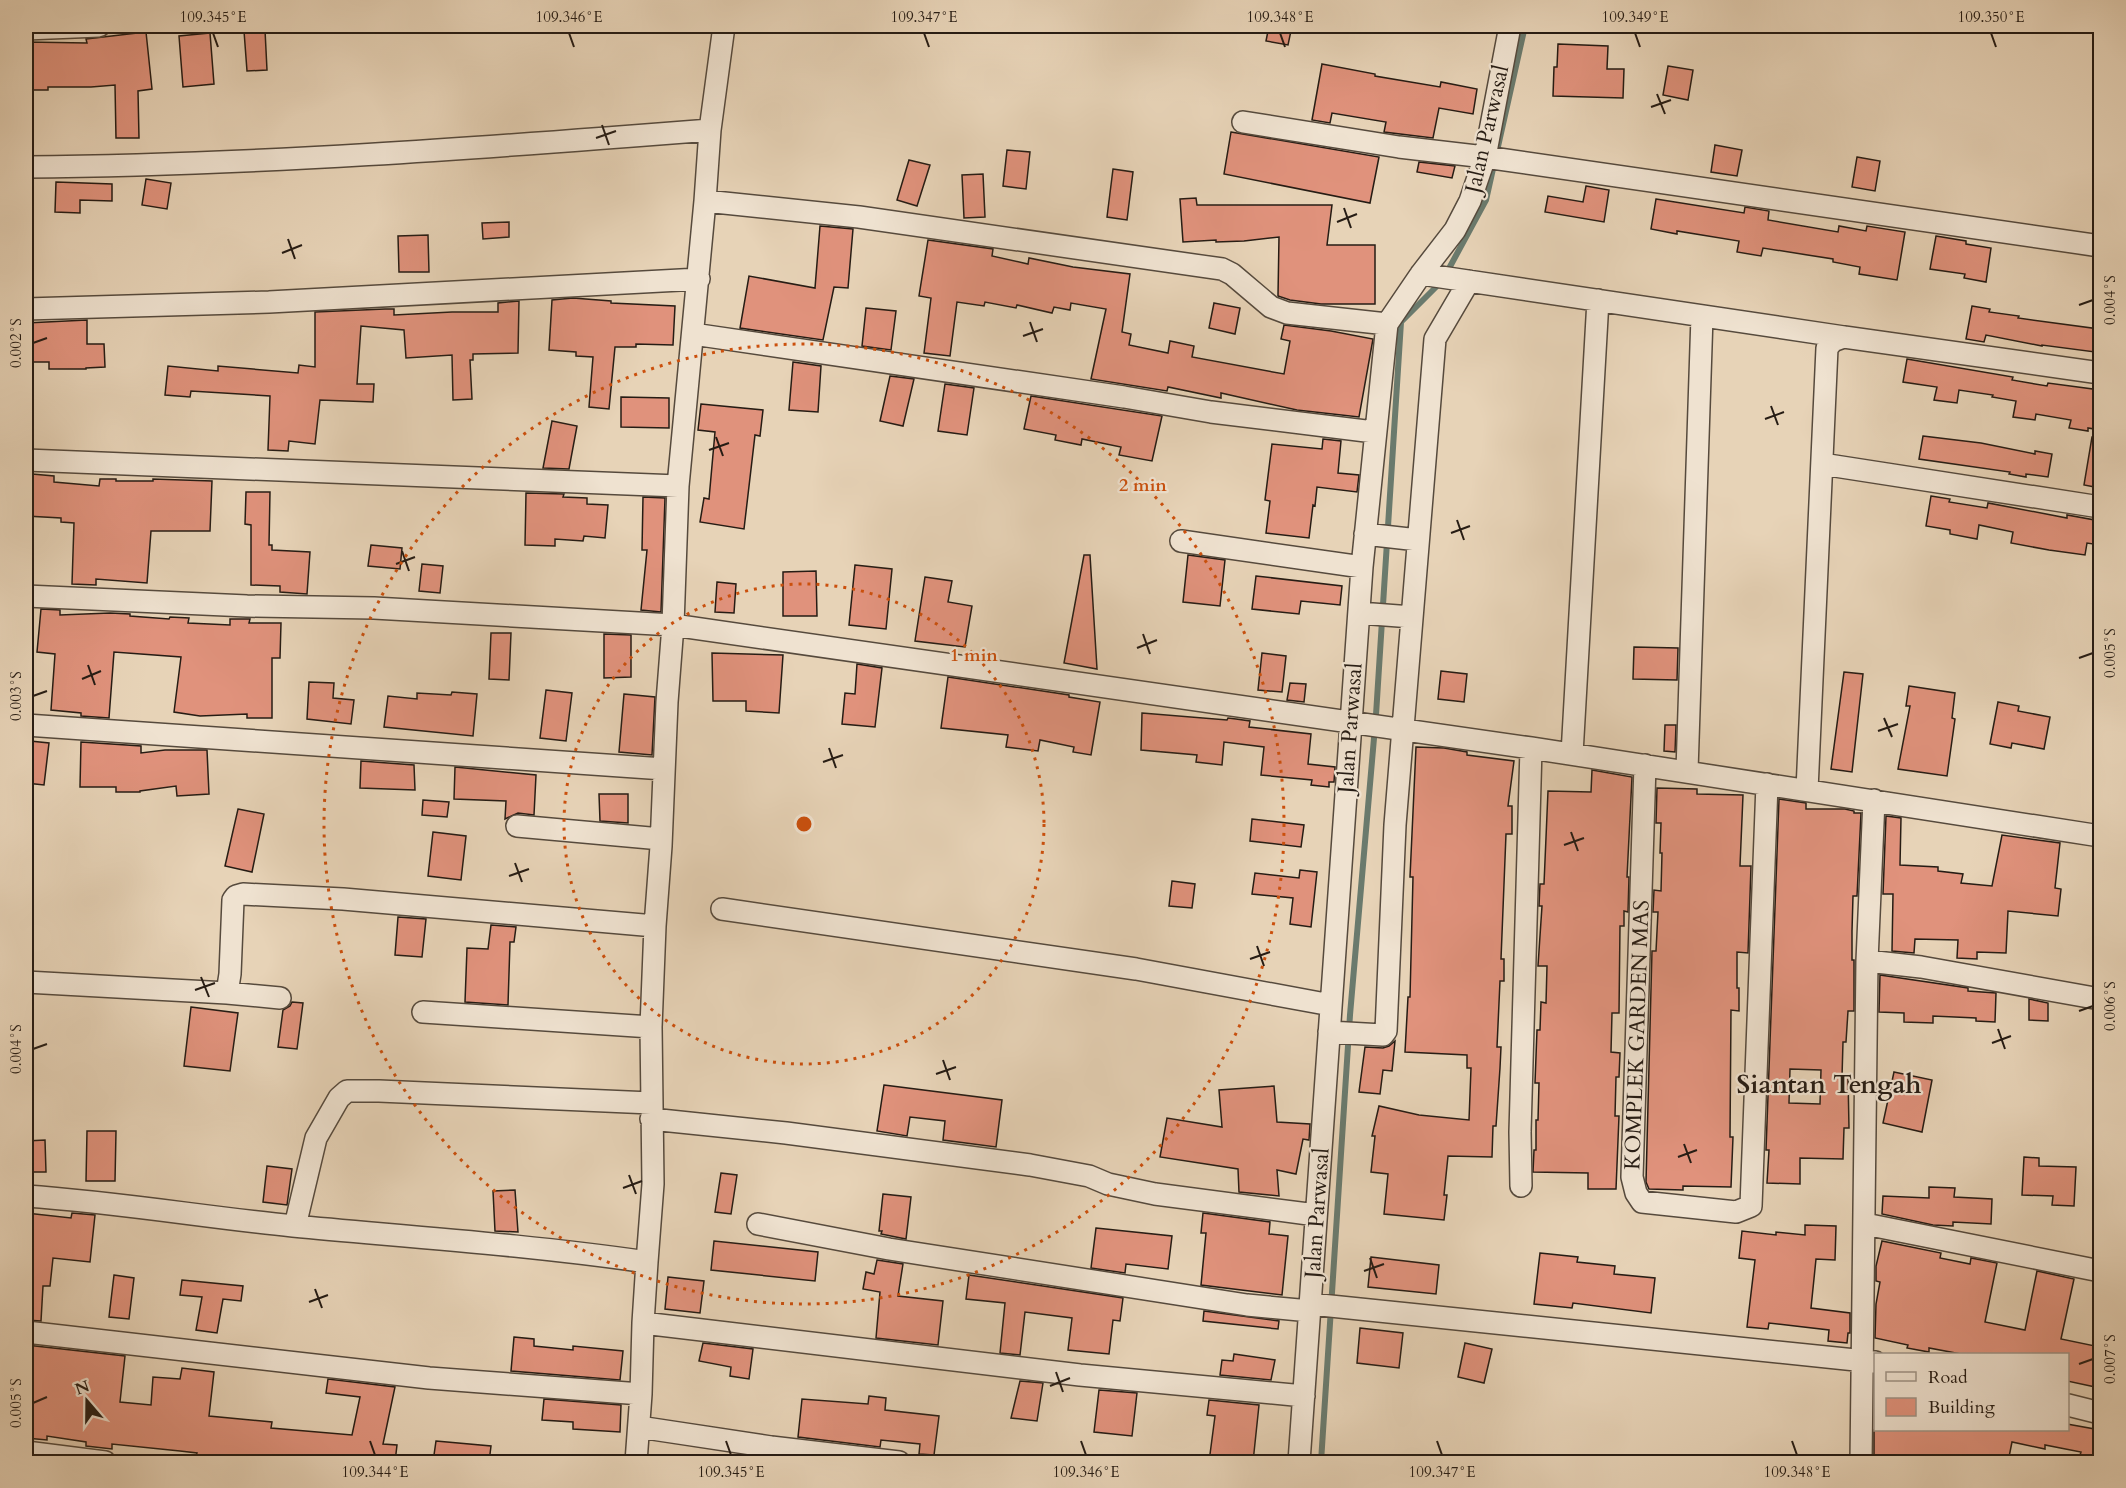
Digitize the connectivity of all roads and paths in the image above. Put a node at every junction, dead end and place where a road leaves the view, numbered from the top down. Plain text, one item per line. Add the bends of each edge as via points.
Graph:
1 (99, 26) edge
2 (724, 26) edge
3 (1504, 26) edge
4 (26, 29) edge
5 (1243, 122) dead end
6 (710, 130) junction
7 (1489, 158) junction
8 (26, 167) edge
9 (705, 201) junction
10 (2100, 246) edge
11 (1421, 274) junction
12 (699, 279) junction
13 (1469, 281) junction
14 (1598, 300) junction
15 (26, 309) edge
16 (1702, 316) junction
17 (1387, 324) junction
18 (693, 334) junction
19 (1844, 337) junction
20 (2100, 373) edge
21 (1374, 432) junction
22 (26, 460) edge
23 (1822, 464) junction
24 (678, 486) junction
25 (2100, 507) edge
26 (1371, 535) junction
27 (1410, 539) junction
28 (1181, 541) dead end
29 (1362, 567) junction
30 (26, 596) edge
31 (1366, 613) junction
32 (1403, 617) junction
33 (673, 625) junction
34 (1358, 724) junction
35 (26, 725) edge
36 (1395, 729) junction
37 (1531, 748) junction
38 (1572, 754) junction
39 (1646, 765) junction
40 (664, 769) junction
41 (1687, 771) junction
42 (1767, 784) junction
43 (1807, 790) junction
44 (1874, 800) junction
45 (518, 826) dead end
46 (2100, 836) edge
47 (661, 839) junction
48 (722, 909) dead end
49 (655, 926) junction
50 (1867, 961) junction
51 (26, 982) edge
52 (226, 993) junction
53 (280, 998) dead end
54 (2100, 999) edge
55 (1331, 1005) junction
56 (423, 1012) dead end
57 (651, 1027) junction
58 (1342, 1033) junction
59 (651, 1111) junction
60 (1521, 1186) dead end
61 (26, 1196) edge
62 (1316, 1215) junction
63 (758, 1224) dead end
64 (1865, 1224) junction
65 (296, 1226) junction
66 (647, 1262) junction
67 (2100, 1271) edge
68 (1313, 1307) junction
69 (643, 1323) junction
70 (26, 1332) edge
71 (1869, 1361) edge
72 (641, 1394) junction
73 (1304, 1396) junction
74 (2069, 1405) edge
75 (2100, 1413) edge
76 (639, 1427) junction
77 (26, 1452) edge
78 (105, 1462) edge
79 (636, 1462) edge
80 (899, 1462) edge
81 (1299, 1462) edge
82 (1861, 1462) edge

1 - 4 street
2 - 6 street
3 - 7 street, Jalan Parwasal
5 - 7 street
6 - 8 street via 298,159
6 - 9 street
7 - 10 street
7 - 11 street, Jalan Parwasal via 1462,219
9 - 12 street
9 - 17 street via 859,217 1222,268 1270,307 1287,313
11 - 13 street
11 - 17 street, Jalan Parwasal
12 - 15 street via 269,302
12 - 18 street
13 - 14 street
13 - 27 street via 1435,339
14 - 16 street
14 - 38 street
16 - 19 street
16 - 41 street
17 - 21 street, Jalan Parwasal
18 - 21 street via 1211,412
18 - 24 street
19 - 20 street
19 - 23 street via 1827,348
21 - 26 street, Jalan Parwasal
22 - 24 street
23 - 25 street
23 - 43 street
24 - 33 street
26 - 27 street
26 - 29 street, Jalan Parwasal
27 - 32 street
28 - 29 street
29 - 31 street, Jalan Parwasal
30 - 33 street via 374,608
31 - 32 street
31 - 34 street, Jalan Parwasal
32 - 36 street
33 - 34 street
33 - 40 street
34 - 36 street
34 - 55 street, Jalan Parwasal
35 - 40 street
36 - 37 street
36 - 58 street via 1387,1023 1383,1035
37 - 38 street
37 - 60 street
38 - 39 street
39 - 41 street
39 - 42 street, KOMPLEK GARDEN MAS via 1632,1177 1642,1202 1736,1212 1750,1206
40 - 47 street
41 - 42 street
42 - 43 street
43 - 44 street
44 - 46 street
44 - 50 street
45 - 47 street
47 - 49 street
48 - 55 street via 1136,969
49 - 52 street via 452,907 243,894 233,900
49 - 57 street
50 - 54 street
50 - 64 street
51 - 52 street
52 - 53 street
55 - 58 street, Jalan Parwasal
56 - 57 street
57 - 59 street
58 - 62 street, Jalan Parwasal
59 - 62 street via 1030,1165 1155,1194
59 - 65 street via 347,1092 339,1098 316,1138
59 - 66 street
61 - 65 street
62 - 68 street, Jalan Parwasal
63 - 68 street via 889,1249 1247,1305
64 - 67 street
64 - 71 street
65 - 66 street
66 - 69 street
68 - 71 street
68 - 73 street, Jalan Parwasal
69 - 72 street
69 - 73 street via 1080,1375
70 - 72 street via 429,1378
71 - 82 street
72 - 76 street
73 - 81 street, Jalan Parwasal
74 - 75 street
76 - 79 street
76 - 80 street
77 - 78 street

